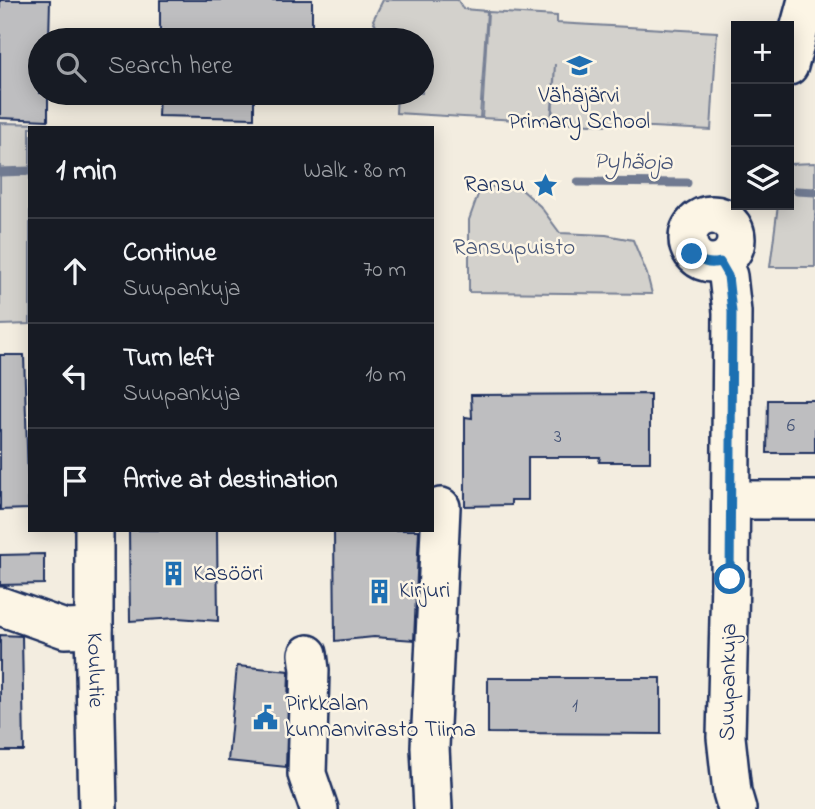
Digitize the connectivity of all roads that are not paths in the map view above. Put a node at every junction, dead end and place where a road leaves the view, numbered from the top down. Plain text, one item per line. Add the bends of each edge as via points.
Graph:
1 (807, 0) edge
2 (794, 47) edge
3 (724, 205) edge
4 (731, 500) junction
5 (815, 500) edge
6 (441, 507) dead end
7 (94, 532) edge
8 (0, 606) edge
9 (93, 628) junction
10 (308, 654) dead end
11 (98, 809) edge
12 (319, 809) edge
13 (433, 809) edge
14 (737, 809) edge

1 - 2 street
3 - 4 street, Suupankuja via 692,225 687,240 692,254 713,264 720,262 728,276 732,312
4 - 5 street
4 - 14 street, Suupankuja via 726,737
6 - 13 street via 429,747
7 - 9 street, Koulutie
8 - 9 street via 65,629
9 - 11 street, Koulutie
10 - 12 street via 307,774

